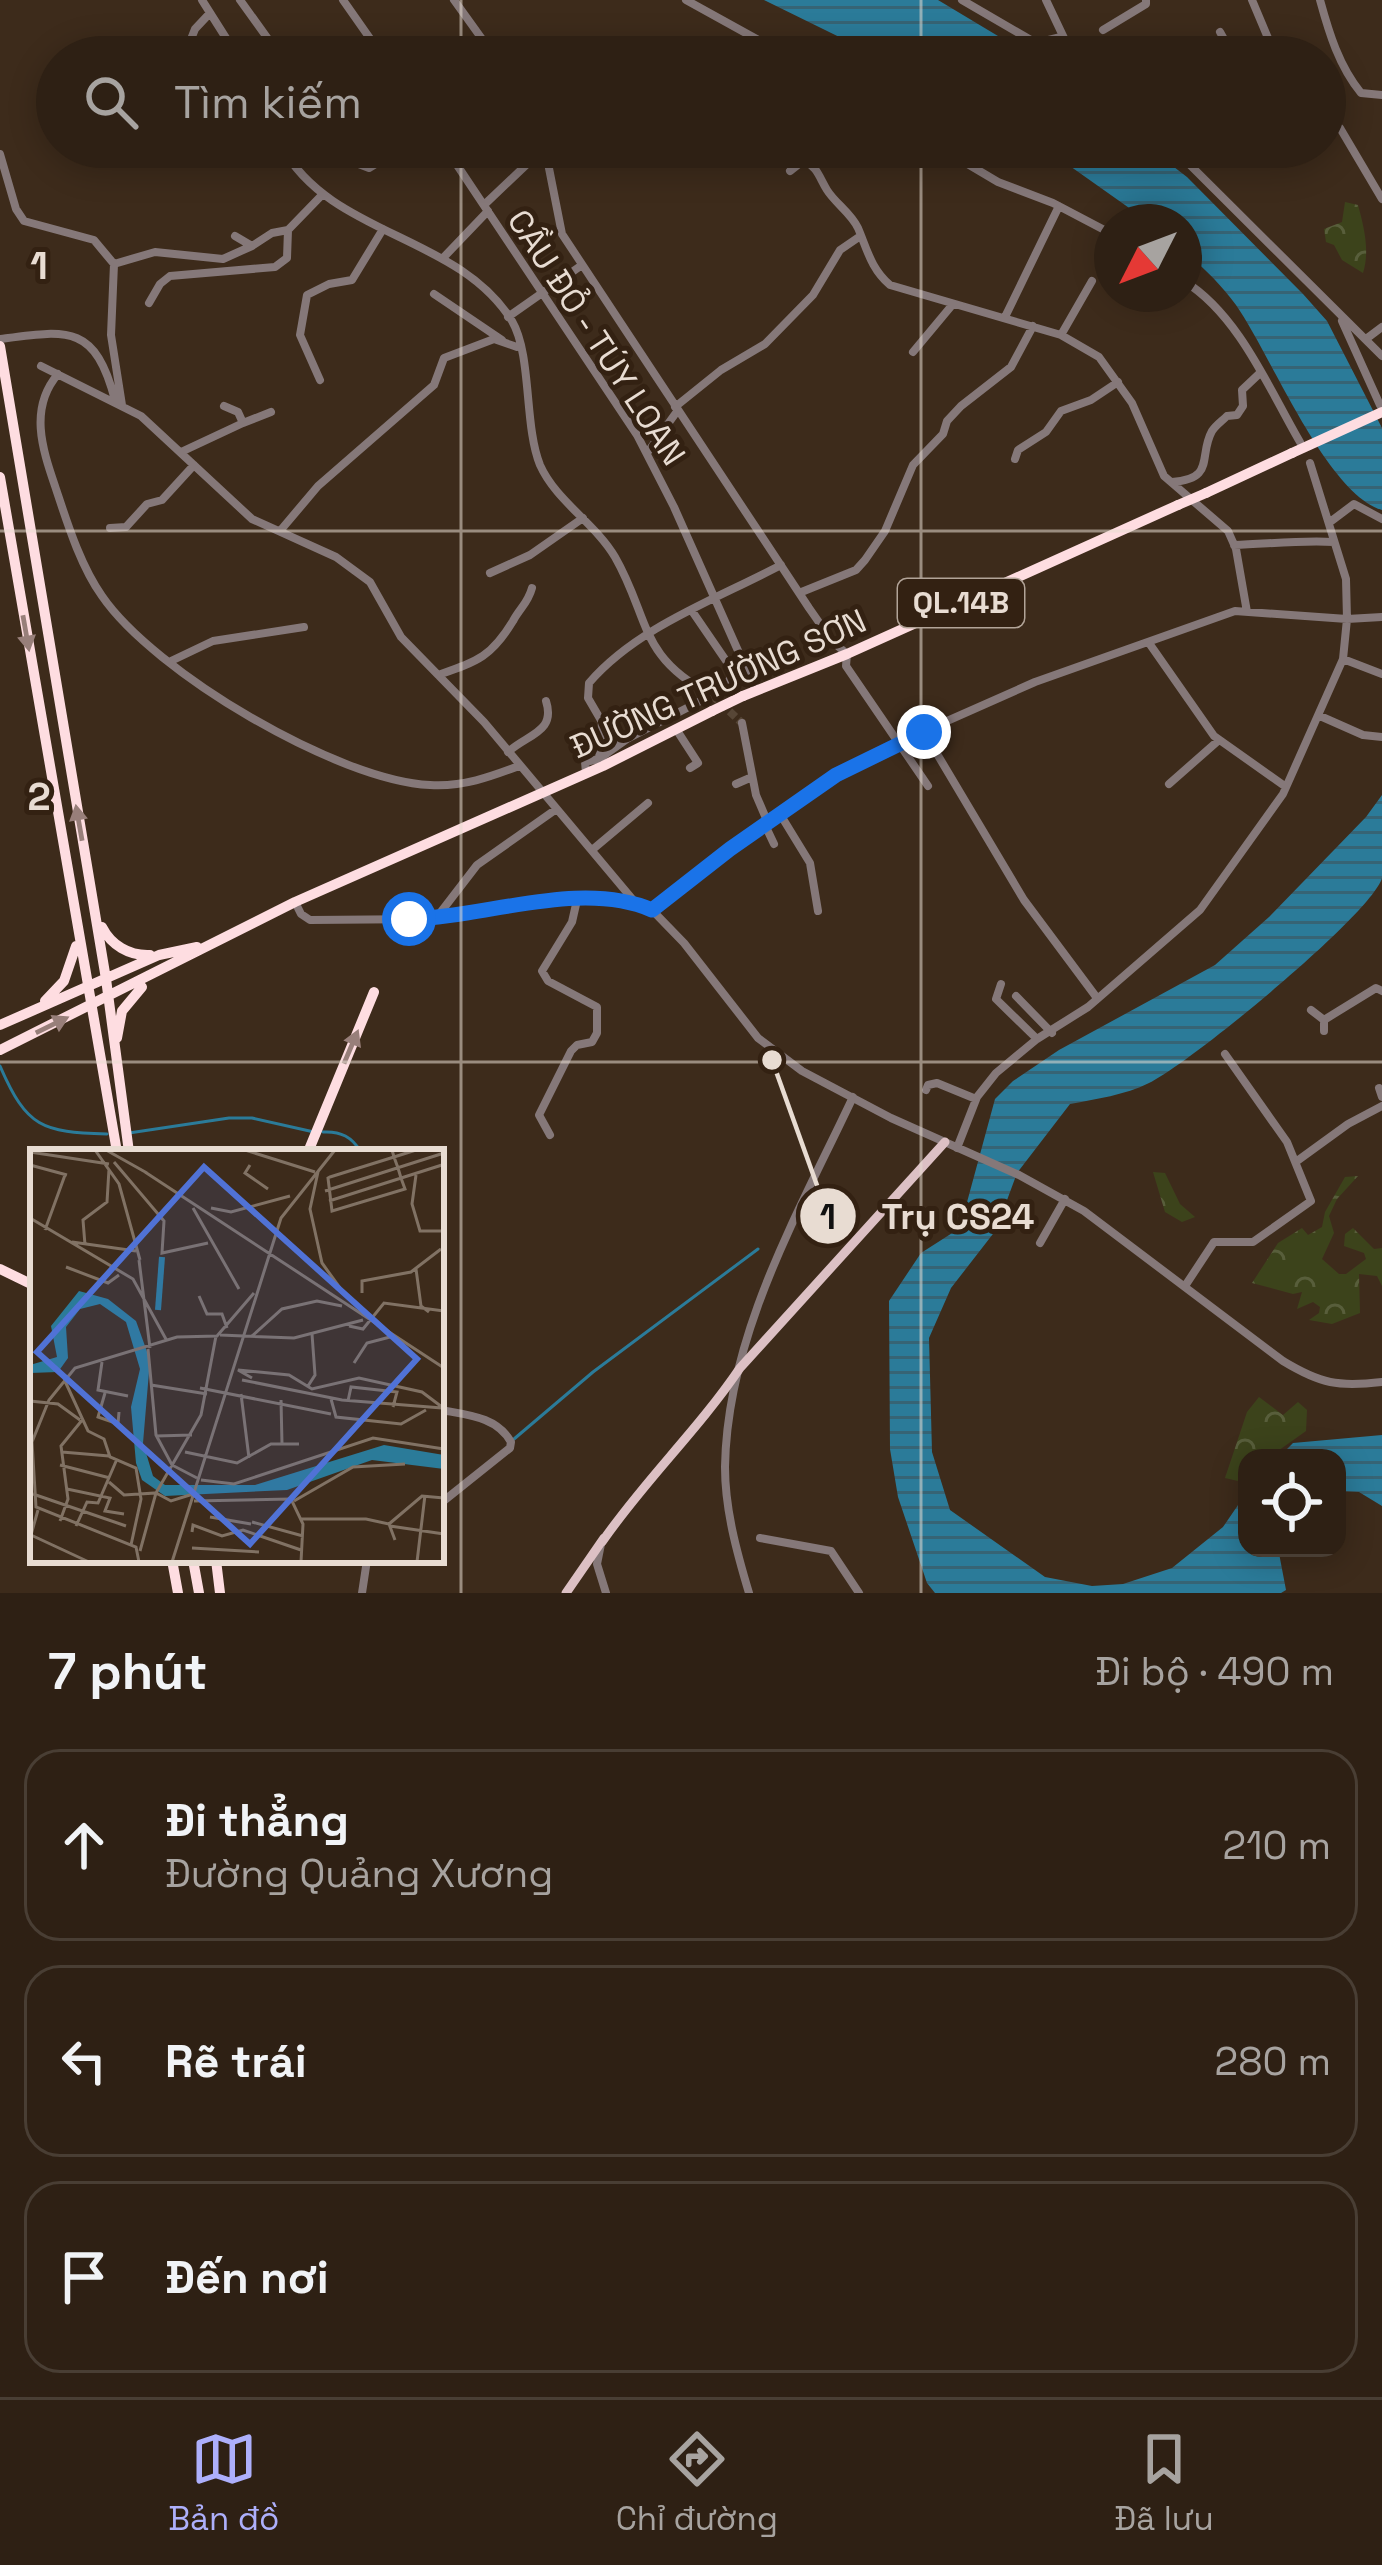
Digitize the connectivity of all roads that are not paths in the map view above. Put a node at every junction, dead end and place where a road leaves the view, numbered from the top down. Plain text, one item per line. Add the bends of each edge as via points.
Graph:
1 (202, 0) edge
2 (241, 0) edge
3 (343, 0) edge
4 (454, 0) edge
5 (686, 0) edge
6 (962, 0) edge
7 (1046, 0) edge
8 (1146, 0) edge
9 (1252, 0) edge
10 (1320, 0) edge
11 (210, 13) junction
12 (1103, 30) dead end
13 (1220, 32) dead end
14 (192, 36) edge
15 (225, 36) edge
16 (266, 36) edge
17 (368, 36) edge
18 (480, 36) edge
19 (752, 36) edge
20 (1024, 36) edge
21 (1061, 36) edge
22 (1222, 36) edge
23 (1267, 36) edge
24 (1332, 36) edge
25 (1346, 67) edge
26 (1382, 95) edge
27 (1346, 138) edge
28 (0, 154) edge
29 (293, 168) edge
30 (459, 168) edge
31 (525, 168) edge
32 (549, 168) edge
33 (794, 168) edge
34 (815, 168) edge
35 (974, 168) edge
36 (1196, 168) edge
37 (790, 171) dead end
38 (321, 196) junction
39 (1382, 199) edge
40 (1059, 206) junction
41 (486, 208) junction
42 (1094, 224) edge
43 (383, 229) junction
44 (288, 230) junction
45 (236, 236) dead end
46 (859, 238) junction
47 (251, 246) junction
48 (443, 258) junction
49 (114, 263) junction
50 (582, 265) junction
51 (1092, 281) dead end
52 (541, 291) junction
53 (434, 293) dead end
54 (1202, 296) edge
55 (149, 303) dead end
56 (953, 304) junction
57 (508, 317) junction
58 (1005, 317) junction
59 (1342, 320) junction
60 (1033, 326) junction
61 (1382, 327) edge
62 (1061, 335) junction
63 (1366, 339) junction
64 (503, 341) junction
65 (0, 343) edge
66 (519, 347) junction
67 (913, 352) dead end
68 (1382, 356) edge
69 (40, 366) dead end
70 (1260, 373) junction
71 (58, 374) junction
72 (320, 380) dead end
73 (1118, 382) junction
74 (119, 403) junction
75 (224, 406) dead end
76 (677, 409) junction
77 (1381, 409) edge
78 (272, 412) dead end
79 (243, 423) junction
80 (1296, 447) junction
81 (181, 452) junction
82 (647, 454) junction
83 (1016, 459) dead end
84 (1310, 463) dead end
85 (194, 465) junction
86 (0, 477) edge
87 (1170, 482) junction
88 (583, 518) junction
89 (1382, 519) edge
90 (1330, 522) junction
91 (110, 528) dead end
92 (279, 531) junction
93 (1335, 542) junction
94 (1234, 545) junction
95 (781, 565) junction
96 (490, 573) dead end
97 (532, 588) dead end
98 (800, 593) junction
99 (715, 598) junction
100 (692, 611) junction
101 (1247, 612) junction
102 (1382, 617) edge
103 (1347, 620) junction
104 (304, 627) dead end
105 (647, 637) junction
106 (1149, 643) junction
107 (847, 654) junction
108 (1343, 659) junction
109 (171, 661) junction
110 (1382, 674) edge
111 (438, 675) junction
112 (757, 691) junction
113 (712, 695) junction
114 (546, 701) dead end
115 (1320, 716) junction
116 (742, 723) tunnel mouth
117 (676, 729) junction
118 (924, 732) junction
119 (1382, 737) edge
120 (1219, 740) junction
121 (900, 742) junction
122 (508, 752) junction
123 (599, 759) junction
124 (519, 766) junction
125 (690, 768) dead end
126 (586, 773) junction
127 (752, 777) junction
128 (736, 784) dead end
129 (1169, 784) dead end
130 (928, 786) dead end
131 (1286, 788) junction
132 (541, 794) junction
133 (648, 803) dead end
134 (555, 810) junction
135 (780, 814) junction
136 (767, 824) junction
137 (774, 844) dead end
138 (592, 850) junction
139 (89, 880) junction
140 (70, 883) junction
141 (578, 900) junction
142 (295, 902) junction
143 (636, 904) junction
144 (652, 910) junction
145 (818, 911) dead end
146 (436, 918) junction
147 (208, 944) junction
148 (159, 955) junction
149 (165, 970) junction
150 (106, 979) junction
151 (1000, 984) dead end
152 (88, 988) junction
153 (1382, 991) edge
154 (373, 995) dead end
155 (1016, 996) dead end
156 (1097, 998) junction
157 (107, 999) junction
158 (90, 1007) junction
159 (1311, 1010) dead end
160 (1324, 1020) junction
161 (3, 1023) edge
162 (1324, 1031) dead end
163 (1052, 1033) junction
164 (1037, 1039) junction
165 (0, 1050) edge
166 (1225, 1054) dead end
167 (119, 1090) junction
168 (926, 1090) dead end
169 (853, 1097) junction
170 (1381, 1097) edge
171 (976, 1099) junction
172 (119, 1121) junction
173 (550, 1135) dead end
174 (945, 1142) junction
175 (123, 1149) edge
176 (309, 1149) edge
177 (961, 1149) junction
178 (1297, 1161) junction
179 (1065, 1199) junction
180 (1040, 1243) dead end
181 (0, 1269) edge
182 (30, 1284) edge
183 (1185, 1286) junction
184 (740, 1368) junction
185 (1382, 1382) edge
186 (444, 1411) edge
187 (444, 1501) edge
188 (623, 1511) junction
189 (760, 1538) dead end
190 (602, 1542) joint
191 (173, 1563) edge
192 (194, 1563) edge
193 (217, 1563) edge
194 (367, 1563) edge
195 (178, 1593) edge
196 (199, 1593) edge
197 (220, 1593) edge
198 (362, 1593) edge
199 (566, 1593) edge
200 (606, 1593) edge
201 (749, 1593) edge
202 (860, 1593) edge

1 - 11 street
2 - 16 street
3 - 17 street
4 - 18 street
5 - 19 street
6 - 20 street
7 - 21 street
8 - 12 street
9 - 23 street
10 - 24 street
11 - 14 street
11 - 15 street
13 - 22 street
25 - 26 street via 1361,93
27 - 39 street
28 - 49 street via 24,221 94,241
29 - 38 street
30 - 41 street, CẦU ĐỎ - TÚY LOAN
31 - 41 street
32 - 50 street via 562,234
33 - 37 street
34 - 46 street
35 - 40 street
36 - 59 street
38 - 43 street
38 - 44 street
40 - 42 street
40 - 58 street
41 - 48 street
41 - 52 street, CẦU ĐỎ - TÚY LOAN
43 - 48 street
43 - 72 street via 352,280 307,295 300,335
44 - 47 street
44 - 55 street via 287,258 275,267 170,276
45 - 47 street
46 - 56 street via 890,285
46 - 76 street via 840,250 812,296 765,344
47 - 49 street via 224,259 154,252
48 - 57 street
49 - 74 street
50 - 52 street
50 - 76 street
51 - 62 street
52 - 57 street
52 - 82 street, CẦU ĐỎ - TÚY LOAN
53 - 64 street
54 - 70 street
56 - 58 street
56 - 67 street
57 - 66 street
58 - 60 street
59 - 63 street
59 - 77 street
60 - 62 street
60 - 98 street via 1011,367 947,421 913,465 865,560
61 - 63 street
62 - 73 street via 1099,357
63 - 68 street
64 - 66 street
64 - 92 street via 444,358 434,385 318,486
65 - 74 street via 62,331 83,338
139 -> 65 highway
66 - 88 street via 541,467
69 - 71 street
70 - 80 street
70 - 87 street via 1242,390 1237,415 1211,432 1205,466
71 - 74 street
71 - 109 street via 44,392 40,435 70,531 105,601
73 - 83 street via 1061,411
73 - 87 street
74 - 81 street
75 - 79 street
76 - 82 street
76 - 95 street
77 - 80 highway, ĐƯỜNG TRƯỜNG SƠN / QL.14B, bridge
78 - 79 street
79 - 81 street
80 - 107 highway, ĐƯỜNG TRƯỜNG SƠN / QL.14B, bridge
81 - 85 street
82 - 99 street, CẦU ĐỎ - TÚY LOAN
84 - 90 street
85 - 91 street via 162,500 137,511 126,527
85 - 92 street via 252,519
86 -> 140 highway
87 - 94 street via 1213,515
88 - 96 street
88 - 105 street via 615,558
89 - 90 street via 1354,504
90 - 93 street
92 - 111 street via 370,582 401,637
93 - 94 street
93 - 103 street
94 - 101 street
95 - 98 street
95 - 99 street
97 - 111 street via 484,658
98 - 107 street
99 - 100 street
99 - 112 street, CẦU ĐỎ - TÚY LOAN
100 - 105 street
100 - 113 street via 729,665 728,683
101 - 103 street
101 - 106 street via 1217,615
102 - 103 street
103 - 108 street
104 - 109 street via 234,636
105 - 113 street via 665,663
105 - 123 street via 589,683 602,722
106 - 118 street
106 - 120 street
107 - 112 highway, ĐƯỜNG TRƯỜNG SƠN / QL.14B
107 - 121 street via 844,663
108 - 110 street
108 - 115 street
109 - 124 street via 295,742 376,775 446,785
111 - 122 street
112 - 117 highway, ĐƯỜNG TRƯỜNG SƠN / QL.14B, bridge
113 - 123 street
114 - 122 street via 546,725
115 - 119 street
115 - 131 street
116 - 127 street
117 - 125 street via 698,763
117 - 126 highway, ĐƯỜNG TRƯỜNG SƠN / QL.14B
118 - 121 street
118 - 156 street via 1024,900
120 - 129 street
120 - 131 street
121 - 130 street
121 - 135 street
122 - 124 street
123 - 126 street via 585,762
124 - 132 street
126 - 132 highway, ĐƯỜNG TRƯỜNG SƠN / QL.14B
127 - 128 street
127 - 136 street
131 - 156 street via 1200,910
132 - 134 street
132 - 142 highway, ĐƯỜNG TRƯỜNG SƠN / QL.14B
133 - 138 street
134 - 138 street
134 - 146 street via 473,869
135 - 136 street
135 - 145 street via 810,862
136 - 137 street
136 - 144 street
138 - 143 street
139 - 148 highway via 109,940 141,956
139 - 150 highway
140 - 152 highway
140 - 161 highway via 71,967 53,996
141 - 143 street
141 - 146 street
141 - 173 street via 542,975 597,1007 597,1033 571,1052 544,1100 538,1115
142 - 146 street via 310,920
142 - 147 highway, ĐƯỜNG TRƯỜNG SƠN / QL.14B
143 - 144 street
144 - 169 street via 758,1038
147 - 148 highway, ĐƯỜNG TRƯỜNG SƠN / QL.14B
147 - 149 highway, ĐƯỜNG TRƯỜNG SƠN / QL.14B
148 - 150 highway, ĐƯỜNG TRƯỜNG SƠN / QL.14B
149 - 157 highway, ĐƯỜNG TRƯỜNG SƠN / QL.14B
149 - 167 highway via 122,1011
150 - 152 highway, ĐƯỜNG TRƯỜNG SƠN / QL.14B
150 - 157 highway
151 - 164 street via 996,999
152 - 158 highway
152 - 161 highway, ĐƯỜNG TRƯỜNG SƠN / QL.14B
153 - 160 street via 1370,990
176 -> 154 highway
155 - 163 street
156 - 163 street
157 - 158 highway, ĐƯỜNG TRƯỜNG SƠN / QL.14B
157 - 167 highway
165 -> 158 highway, ĐƯỜNG TRƯỜNG SƠN / QL.14B
158 - 172 highway
159 - 160 street
160 - 162 street
163 - 164 street
164 - 171 street
166 - 178 street
167 - 172 highway
168 - 171 street via 937,1083
169 - 174 street
169 - 184 street via 771,1273
170 - 178 street
171 - 177 street
172 - 175 highway
174 - 177 street
174 - 184 main road
177 - 179 street
178 - 183 street via 1311,1195 1305,1209 1253,1242 1214,1242
179 - 180 street
179 - 183 street
181 - 182 highway
183 - 185 street via 1307,1376 1344,1387
184 - 188 main road
184 - 201 street via 725,1470
186 - 187 street via 503,1428 511,1442
188 - 190 main road
188 - 199 main road
189 - 202 street via 831,1551
190 - 200 street via 597,1564
191 - 195 highway
192 - 196 highway
193 - 197 highway
194 - 198 street

